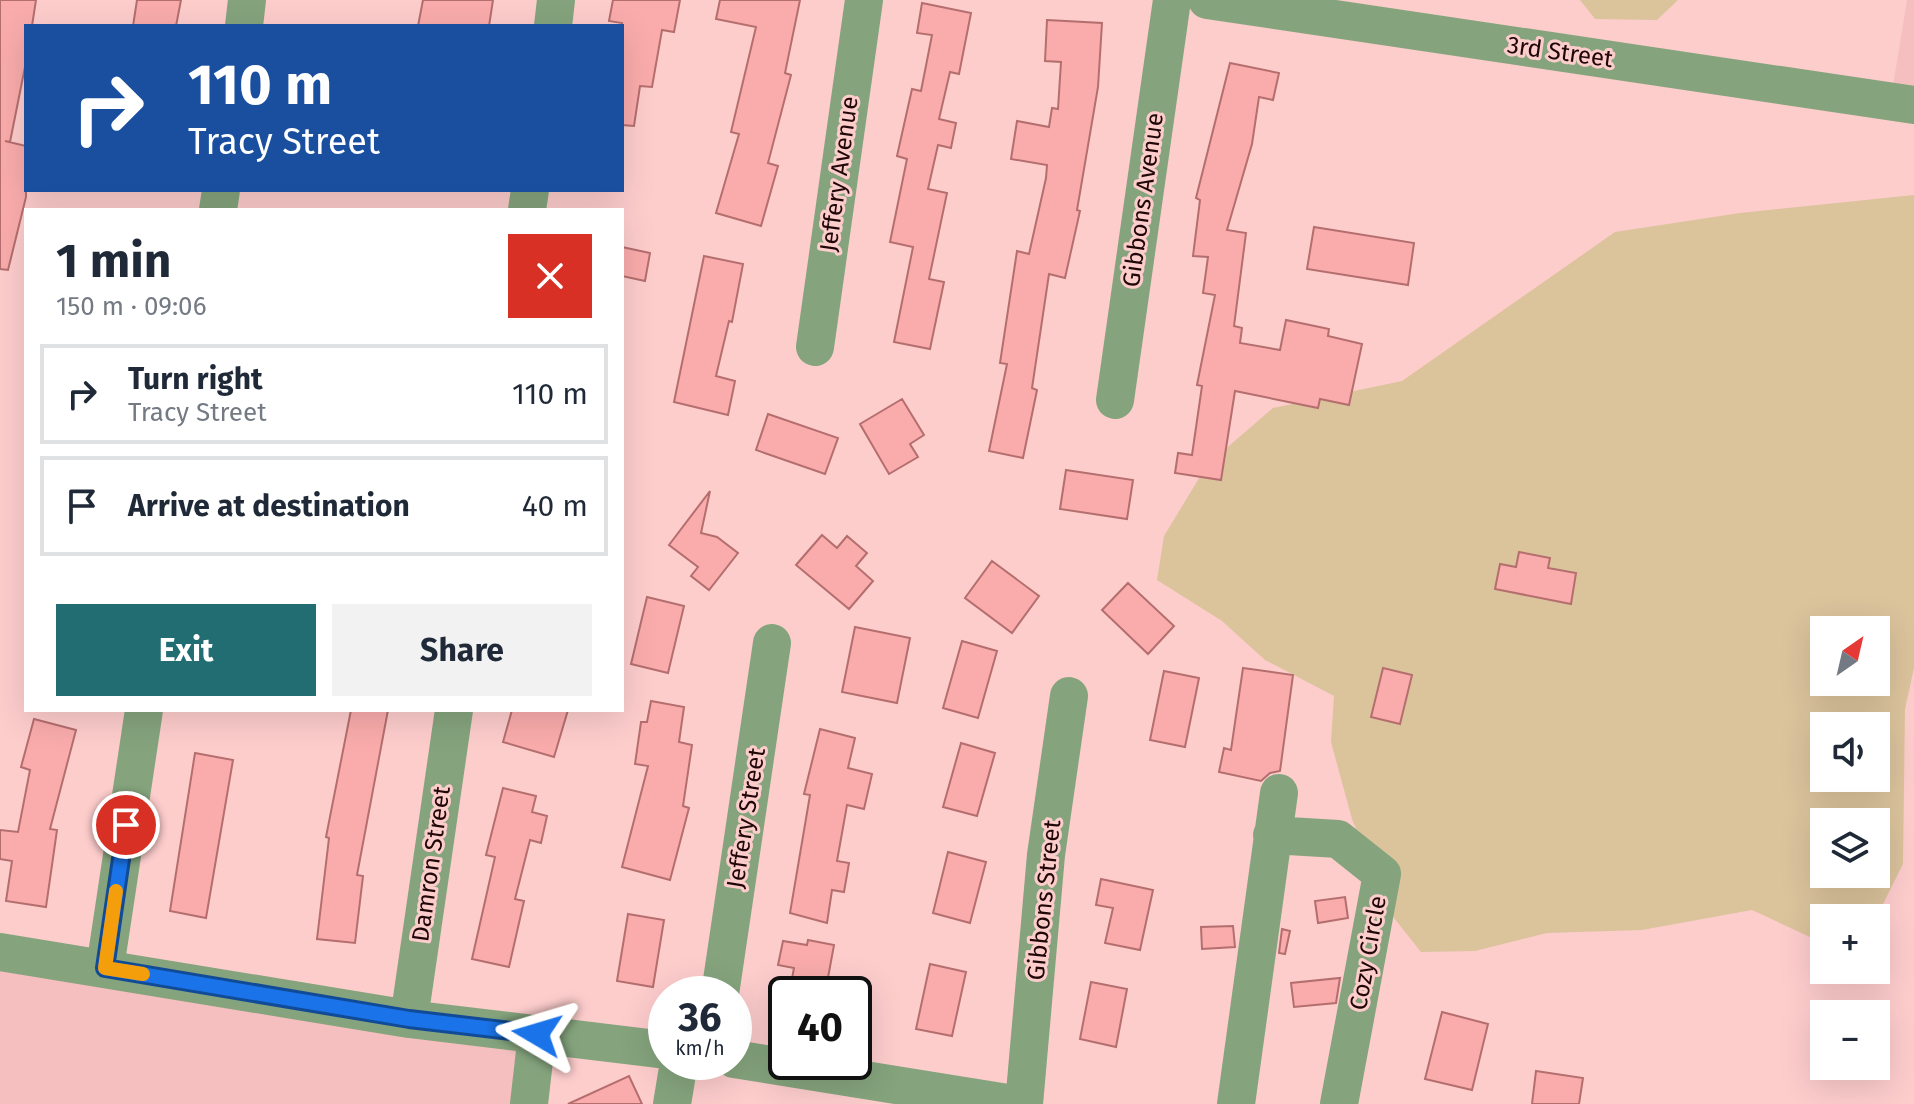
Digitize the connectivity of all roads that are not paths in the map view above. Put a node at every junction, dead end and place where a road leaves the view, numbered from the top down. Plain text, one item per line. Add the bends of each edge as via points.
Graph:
1 (247, 0) edge
2 (556, 0) edge
3 (864, 0) edge
4 (1172, 0) edge
5 (1207, 0) edge
6 (1313, 8) edge
7 (244, 24) edge
8 (553, 24) edge
9 (1914, 105) edge
10 (815, 347) dead end
11 (1115, 400) dead end
12 (772, 643) dead end
13 (1069, 696) dead end
14 (144, 712) edge
15 (454, 712) edge
16 (1279, 793) dead end
17 (1272, 835) junction
18 (0, 952) edge
19 (105, 968) junction
20 (723, 976) edge
21 (409, 1019) junction
22 (537, 1034) junction
23 (648, 1048) edge
24 (752, 1062) edge
25 (676, 1080) edge
26 (529, 1104) edge
27 (672, 1104) edge
28 (1014, 1104) edge
29 (1024, 1104) edge
30 (1236, 1104) edge
31 (1339, 1104) edge

1 - 7 street
2 - 8 street
3 - 10 street, Jeffery Avenue
4 - 11 street, Gibbons Avenue
5 - 6 street, 3rd Street
6 - 9 street, 3rd Street
12 - 20 street, Jeffery Street
13 - 29 street, Gibbons Street via 1046,855
14 - 19 street
15 - 21 street, Damron Street
16 - 17 street
17 - 30 street
17 - 31 street, Cozy Circle via 1338,839 1382,874
18 - 19 street
19 - 21 street
21 - 22 street
22 - 23 street
22 - 26 street
24 - 28 street
25 - 27 street

